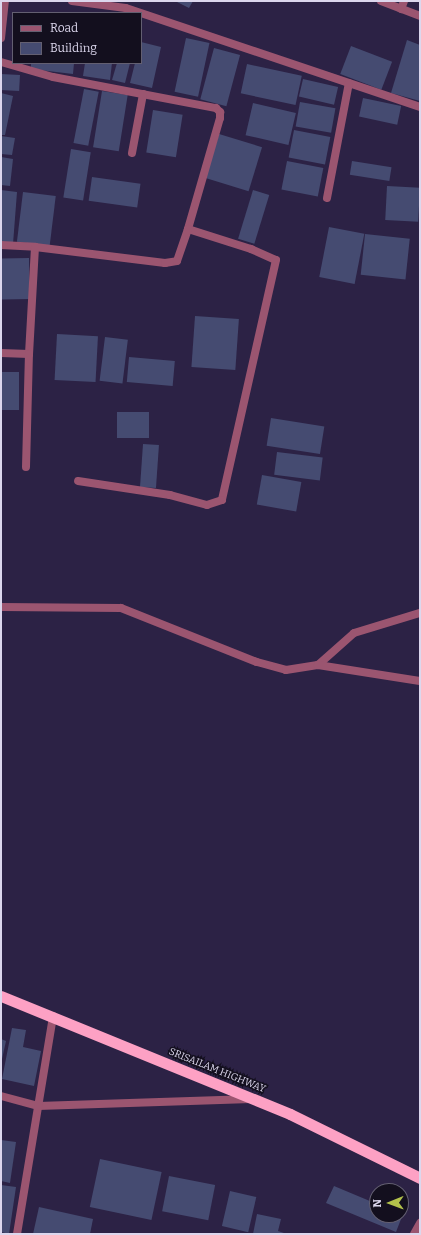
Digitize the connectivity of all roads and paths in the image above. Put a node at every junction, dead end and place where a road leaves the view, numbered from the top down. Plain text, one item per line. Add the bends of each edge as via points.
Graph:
1 (5, 1) edge
2 (72, 1) edge
3 (381, 1) edge
4 (402, 5) edge
5 (138, 12) edge
6 (142, 13) edge
7 (420, 16) edge
8 (1, 38) edge
9 (1, 62) edge
10 (349, 83) junction
11 (143, 94) junction
12 (420, 107) edge
13 (132, 153) dead end
14 (327, 198) dead end
15 (188, 229) junction
16 (1, 245) edge
17 (35, 247) junction
18 (1, 353) edge
19 (29, 354) junction
20 (26, 467) dead end
21 (78, 481) dead end
22 (1, 607) edge
23 (420, 613) edge
24 (318, 665) junction
25 (420, 681) edge
26 (1, 996) edge
27 (53, 1016) junction
28 (1, 1096) edge
29 (254, 1099) junction
30 (38, 1106) junction
31 (420, 1178) edge
32 (420, 1223) edge
33 (17, 1234) edge
34 (414, 1234) edge

1 - 8 street
2 - 5 street
3 - 4 street
4 - 7 street
6 - 10 street
9 - 11 street via 53,77
10 - 12 street
10 - 14 street
11 - 13 street
11 - 15 street via 216,108 220,112
15 - 17 street via 177,262 165,263
15 - 21 street via 251,249 276,260 222,500 207,505 170,495
16 - 17 street
17 - 19 street
18 - 19 street
19 - 20 street
22 - 24 street via 121,608 257,662 286,670
23 - 24 street via 354,633
24 - 25 street
26 - 27 highway, SRISAILAM HIGHWAY
27 - 29 highway, SRISAILAM HIGHWAY
27 - 30 street
28 - 30 street
29 - 30 street
29 - 31 highway, SRISAILAM HIGHWAY
30 - 33 street
32 - 34 street

